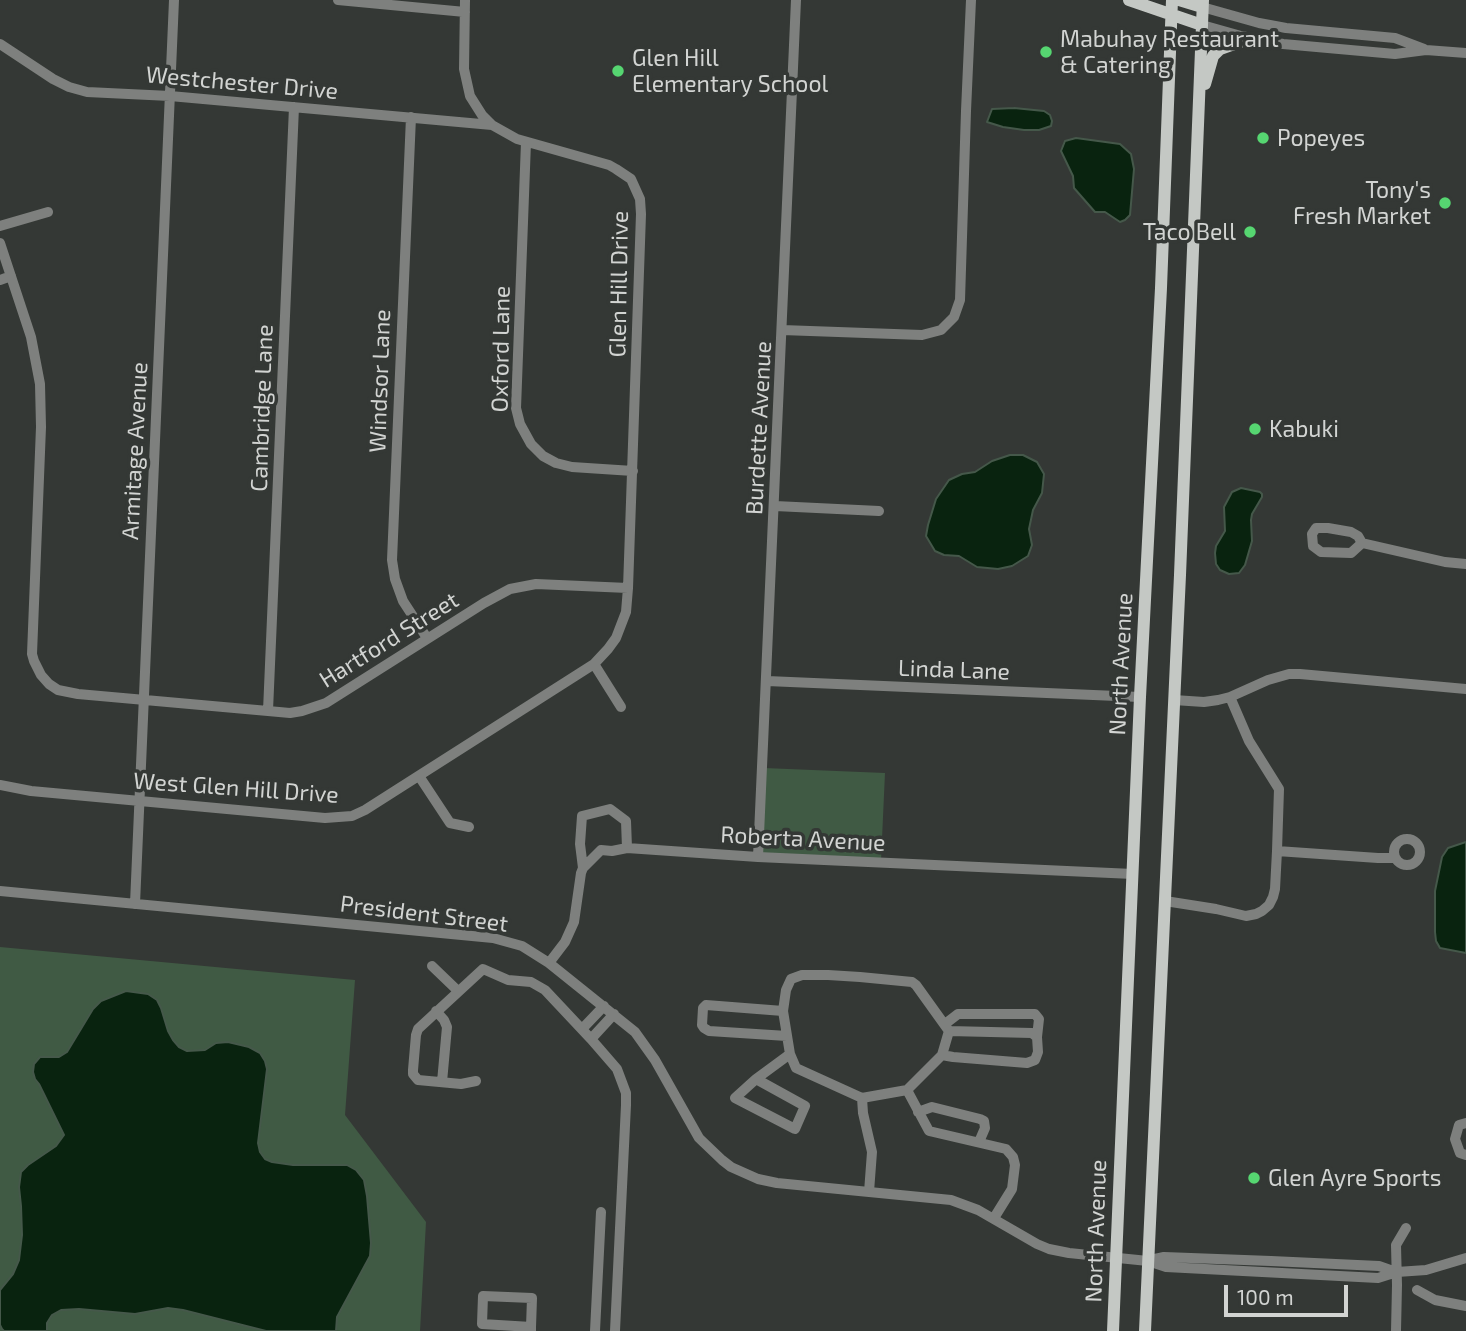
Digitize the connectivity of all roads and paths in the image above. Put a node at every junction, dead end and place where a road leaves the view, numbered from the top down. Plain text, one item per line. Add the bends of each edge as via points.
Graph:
1 (174, 0) edge
2 (338, 0) edge
3 (466, 0) edge
4 (796, 0) edge
5 (971, 0) edge
6 (1129, 0) edge
7 (1172, 0) edge
8 (1179, 0) edge
9 (1203, 4) edge
10 (465, 12) junction
11 (1171, 14) junction
12 (1202, 25) junction
13 (1251, 38) junction
14 (0, 44) edge
15 (1426, 50) junction
16 (1466, 53) edge
17 (170, 96) junction
18 (295, 107) junction
19 (1198, 115) junction
20 (411, 117) junction
21 (492, 125) junction
22 (526, 142) junction
23 (48, 212) dead end
24 (0, 226) edge
25 (0, 243) edge
26 (11, 276) junction
27 (0, 279) edge
28 (782, 330) junction
29 (633, 471) junction
30 (775, 506) junction
31 (879, 511) dead end
32 (1362, 543) junction
33 (1466, 564) edge
34 (628, 588) junction
35 (427, 638) junction
36 (594, 664) junction
37 (767, 681) junction
38 (1466, 689) edge
39 (1140, 697) junction
40 (1230, 697) junction
41 (143, 700) junction
42 (1174, 700) junction
43 (621, 707) dead end
44 (268, 711) junction
45 (419, 776) junction
46 (0, 785) edge
47 (139, 800) junction
48 (469, 827) dead end
49 (626, 848) junction
50 (1277, 851) junction
51 (758, 857) junction
52 (1395, 858) dead end
53 (583, 867) junction
54 (1133, 874) junction
55 (0, 891) edge
56 (1165, 901) junction
57 (135, 904) junction
58 (549, 963) junction
59 (432, 966) dead end
60 (458, 991) junction
61 (604, 1006) junction
62 (436, 1011) junction
63 (783, 1011) junction
64 (614, 1014) junction
65 (947, 1028) junction
66 (582, 1029) junction
67 (787, 1036) junction
68 (1037, 1037) junction
69 (591, 1039) junction
70 (790, 1054) junction
71 (942, 1055) junction
72 (756, 1079) junction
73 (476, 1081) dead end
74 (442, 1082) junction
75 (907, 1090) junction
76 (862, 1098) junction
77 (918, 1112) junction
78 (1466, 1123) edge
79 (979, 1142) junction
80 (1466, 1155) edge
81 (869, 1192) junction
82 (601, 1212) dead end
83 (994, 1219) junction
84 (1406, 1228) dead end
85 (1116, 1258) junction
86 (1466, 1258) edge
87 (1148, 1261) junction
88 (1397, 1272) junction
89 (1417, 1290) dead end
90 (1466, 1306) edge
91 (531, 1329) edge
92 (595, 1331) edge
93 (615, 1331) edge
94 (1113, 1331) edge
95 (1144, 1331) edge
96 (1396, 1331) edge

1 - 17 street, Armitage Avenue
2 - 10 street
3 - 10 street, Glen Hill Drive
4 - 28 street, Burdette Avenue
5 - 28 street via 960,300 954,317 941,330 922,335
6 - 11 main road
7 - 11 main road, North Avenue
8 - 9 main road
9 - 12 main road
9 - 15 street via 1259,23 1395,38
10 - 21 street, Glen Hill Drive via 463,59 470,96
11 - 12 main road
11 - 39 main road, North Avenue
12 - 13 street
12 - 19 main road
13 - 15 street via 1395,54
13 - 19 main road via 1223,47 1213,57
14 - 17 street, Westchester Drive via 73,89
15 - 16 street
17 - 18 street, Westchester Drive
17 - 41 street, Armitage Avenue
18 - 20 street, Westchester Drive
18 - 44 street, Cambridge Lane
19 - 42 main road
20 - 21 street, Westchester Drive
20 - 35 street, Windsor Lane via 392,560 403,601
21 - 22 street, Glen Hill Drive
22 - 29 street, Glen Hill Drive via 616,169 631,179 640,199
22 - 29 street, Oxford Lane via 516,408 520,424 531,444 556,463
23 - 24 street
25 - 26 street, Hartford Street
26 - 27 street
26 - 41 street, Hartford Street via 36,356 42,410 34,661 45,680 58,690
28 - 30 street, Burdette Avenue
29 - 34 street, Glen Hill Drive
30 - 31 street
30 - 37 street, Burdette Avenue
32 - 32 street via 1351,532 1317,528 1312,534 1313,546 1321,552 1351,554
32 - 33 street
34 - 35 street, Hartford Street via 536,584 510,589
34 - 36 street, Glen Hill Drive via 620,630
35 - 44 street, Hartford Street via 326,704 290,713
36 - 43 street
36 - 45 street, West Glen Hill Drive
37 - 39 street, Linda Lane
37 - 51 street, Burdette Avenue
38 - 40 street via 1300,674 1276,677
39 - 54 main road, North Avenue
40 - 42 street via 1204,702
40 - 50 street via 1249,741 1279,789
41 - 44 street, Hartford Street
41 - 47 street, Armitage Avenue
42 - 56 main road
45 - 47 street, West Glen Hill Drive via 365,810 335,818
45 - 48 street via 450,823
46 - 47 street, West Glen Hill Drive
47 - 57 street, Armitage Avenue
49 - 51 street, Roberta Avenue
49 - 53 street, Roberta Avenue via 601,850
49 - 53 street via 625,821 610,809 582,816
50 - 52 street
50 - 56 street via 1273,897 1256,914
51 - 54 street, Roberta Avenue
53 - 58 street via 575,922
54 - 85 main road, North Avenue
55 - 57 street, President Street
56 - 87 main road
57 - 58 street, President Street via 493,938 522,946
58 - 61 street, President Street
59 - 60 street
60 - 62 street
60 - 66 street via 483,969 508,980 531,982 545,990
61 - 64 street, President Street
61 - 66 street
62 - 74 street via 447,1027
62 - 74 street via 418,1029 413,1074 418,1080
63 - 65 street via 791,979 802,975 912,982
63 - 67 street
63 - 67 street via 706,1005 702,1025 709,1031
64 - 69 street
64 - 81 street, President Street via 635,1032 699,1138 722,1160 751,1177 777,1183
65 - 68 street
65 - 68 street via 958,1014 1035,1014 1039,1019
65 - 71 street
66 - 69 street
67 - 70 street
68 - 71 street via 1035,1060 1027,1063
69 - 93 street via 617,1069 626,1093
70 - 72 street
70 - 76 street via 796,1068
71 - 75 street
72 - 72 street via 735,1098 794,1129 806,1106
73 - 74 street
75 - 76 street
75 - 77 street
76 - 81 street via 872,1152
77 - 79 street via 929,1131
77 - 79 street via 932,1107 981,1119 985,1128
78 - 80 street via 1459,1125 1455,1139 1460,1153
79 - 83 street via 1006,1149 1015,1165 1012,1189
81 - 83 street, President Street via 951,1200
82 - 92 street
83 - 85 street, President Street via 1049,1249
84 - 88 street via 1396,1245
85 - 87 street, President Street
85 - 94 main road, North Avenue
86 - 88 street, President Street via 1426,1270
87 - 88 street, President Street via 1166,1267 1378,1278
87 - 95 main road
88 - 96 street
89 - 90 street via 1435,1300
91 - 91 street via 482,1324 483,1296 532,1298

